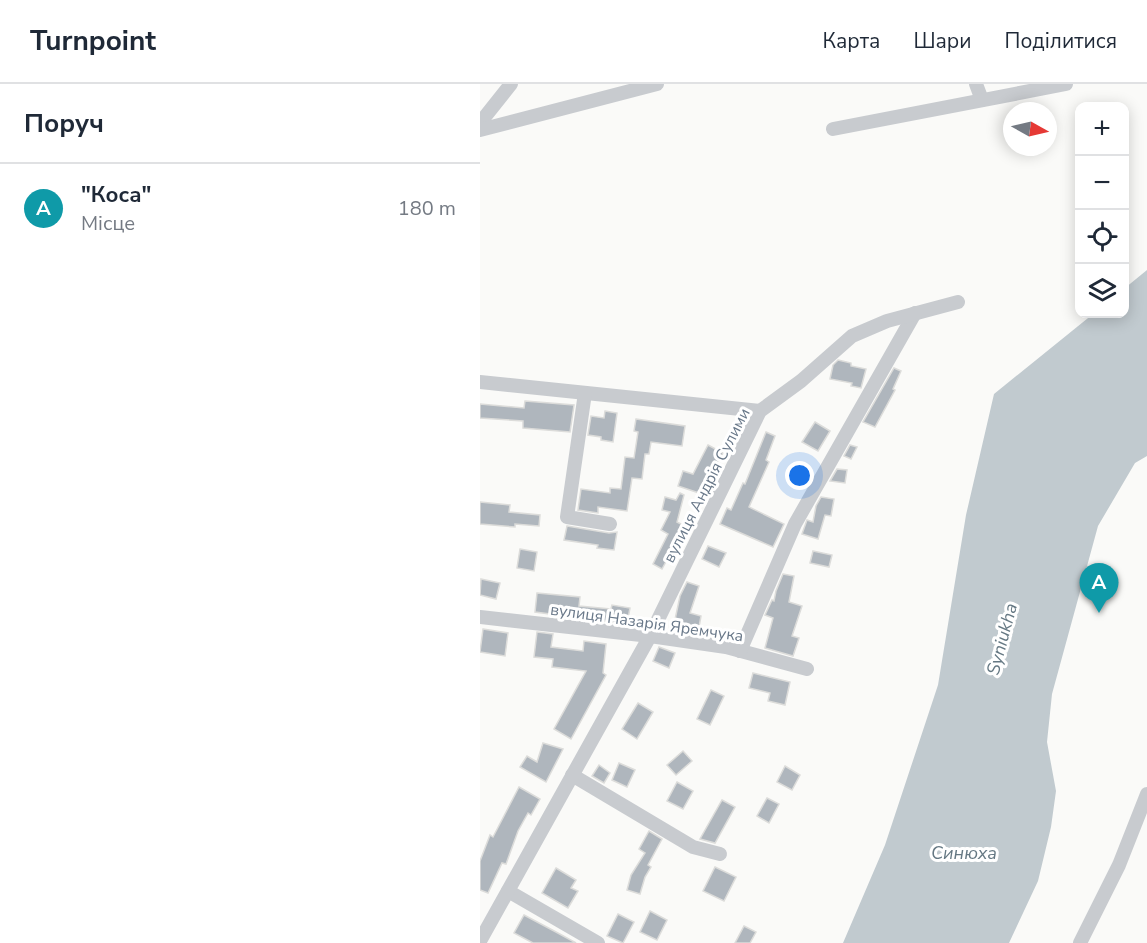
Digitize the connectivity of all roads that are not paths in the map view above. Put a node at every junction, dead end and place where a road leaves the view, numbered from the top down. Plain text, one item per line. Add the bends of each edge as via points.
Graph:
1 (512, 84) edge
2 (657, 84) edge
3 (976, 84) edge
4 (1066, 84) edge
5 (982, 100) junction
6 (480, 123) edge
7 (833, 129) dead end
8 (480, 130) edge
9 (958, 302) dead end
10 (915, 313) junction
11 (480, 382) edge
12 (585, 393) junction
13 (760, 411) junction
14 (610, 524) dead end
15 (480, 617) edge
16 (650, 636) junction
17 (740, 651) junction
18 (807, 669) dead end
19 (572, 776) junction
20 (1147, 794) edge
21 (720, 854) dead end
22 (508, 891) junction
23 (480, 941) edge
24 (598, 943) edge
25 (1080, 943) edge

1 - 6 street
2 - 8 street
3 - 5 street
4 - 5 street
5 - 7 street
9 - 10 street, вулиця Андрія Сулими
10 - 13 street, вулиця Андрія Сулими via 852,336
10 - 17 street via 795,524
11 - 12 street
12 - 13 street
12 - 14 street via 567,517
13 - 16 street, вулиця Андрія Сулими
15 - 16 street, вулиця Назарія Яремчука
16 - 17 street, вулиця Назарія Яремчука
16 - 19 street, вулиця Андрія Сулими
17 - 18 street, вулиця Назарія Яремчука
19 - 21 street via 693,847
19 - 22 street, вулиця Андрія Сулими
20 - 25 street via 1119,865
22 - 23 street, вулиця Андрія Сулими
22 - 24 street

